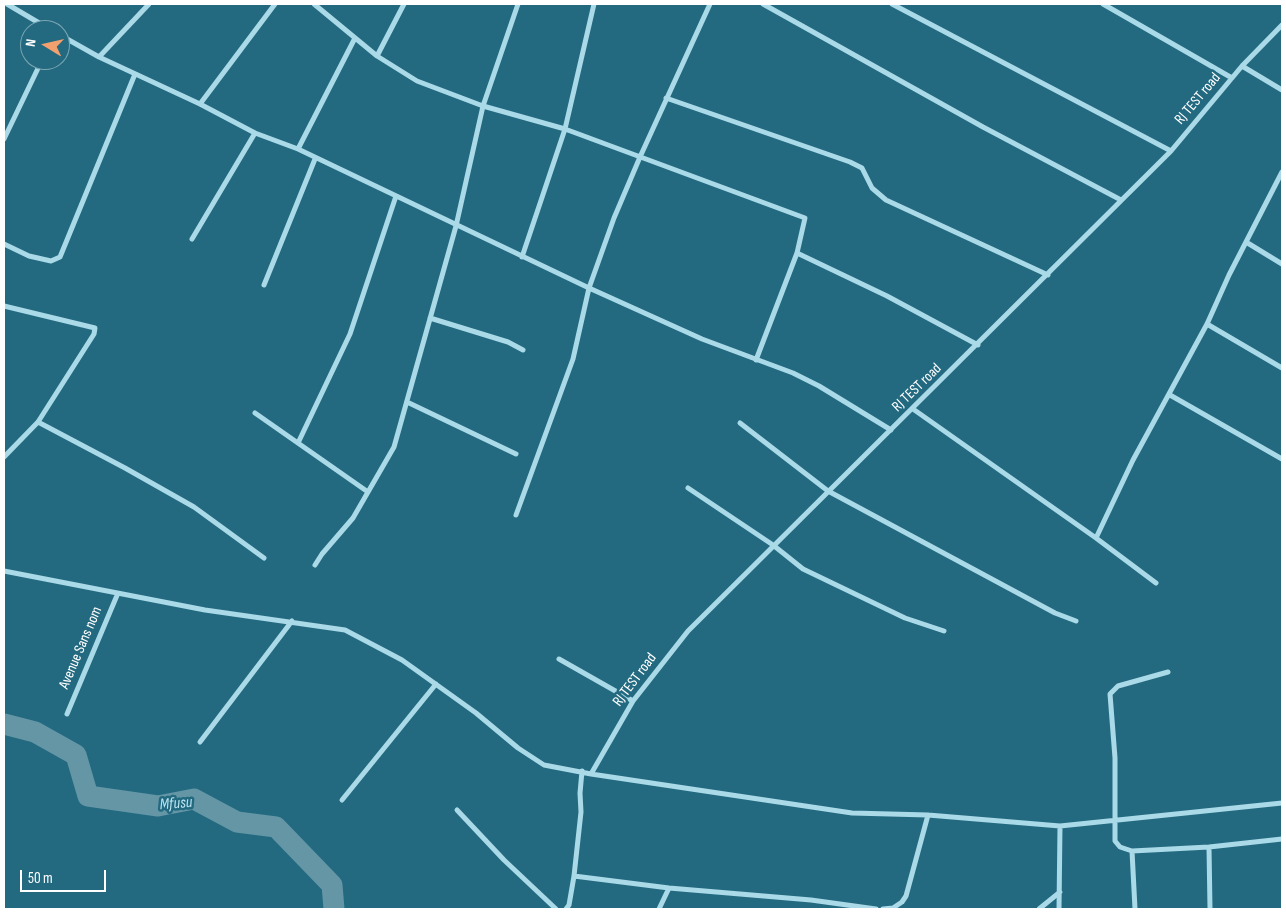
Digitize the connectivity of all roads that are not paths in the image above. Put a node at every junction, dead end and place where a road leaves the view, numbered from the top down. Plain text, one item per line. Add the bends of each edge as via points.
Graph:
1 (7, 4) edge
2 (149, 4) edge
3 (275, 4) edge
4 (314, 4) edge
5 (404, 4) edge
6 (518, 4) edge
7 (594, 4) edge
8 (710, 4) edge
9 (763, 4) edge
10 (892, 4) edge
11 (1103, 4) edge
12 (34, 20) edge
13 (1282, 25) edge
14 (355, 38) junction
15 (70, 41) edge
16 (377, 56) junction
17 (99, 57) junction
18 (1242, 66) junction
19 (37, 70) edge
20 (135, 74) junction
21 (1232, 78) junction
22 (1282, 90) edge
23 (666, 98) junction
24 (200, 104) junction
25 (483, 106) junction
26 (564, 129) junction
27 (255, 133) junction
28 (4, 139) edge
29 (298, 150) junction
30 (1171, 151) junction
31 (640, 156) junction
32 (315, 159) junction
33 (1282, 175) edge
34 (396, 196) junction
35 (1121, 200) junction
36 (456, 226) junction
37 (192, 239) dead end
38 (1246, 242) junction
39 (4, 244) edge
40 (797, 253) junction
41 (522, 257) junction
42 (1282, 264) edge
43 (1048, 275) junction
44 (264, 286) dead end
45 (589, 288) junction
46 (4, 306) edge
47 (430, 318) junction
48 (1207, 324) junction
49 (978, 345) junction
50 (523, 350) dead end
51 (756, 360) junction
52 (1282, 368) edge
53 (1170, 395) junction
54 (407, 402) junction
55 (913, 409) junction
56 (255, 413) dead end
57 (38, 422) junction
58 (740, 423) dead end
59 (891, 430) junction
60 (298, 443) junction
61 (516, 454) dead end
62 (4, 457) edge
63 (1282, 459) edge
64 (688, 488) dead end
65 (828, 491) junction
66 (368, 492) junction
67 (516, 516) dead end
68 (1096, 538) junction
69 (773, 544) junction
70 (264, 558) dead end
71 (315, 566) dead end
72 (4, 571) edge
73 (1156, 583) dead end
74 (118, 592) junction
75 (292, 621) junction
76 (1076, 621) dead end
77 (944, 631) dead end
78 (559, 659) dead end
79 (1168, 672) dead end
80 (436, 684) junction
81 (633, 701) junction
82 (67, 714) dead end
83 (200, 742) dead end
84 (582, 771) junction
85 (591, 774) junction
86 (342, 800) dead end
87 (1282, 803) edge
88 (457, 810) dead end
89 (928, 815) junction
90 (1115, 820) junction
91 (1060, 826) junction
92 (1282, 839) edge
93 (1209, 847) junction
94 (1132, 851) junction
95 (574, 876) junction
96 (669, 888) junction
97 (1060, 892) junction
98 (556, 909) edge
99 (566, 909) edge
100 (659, 909) edge
101 (876, 909) edge
102 (883, 909) edge
103 (1039, 909) edge
104 (1058, 909) edge
105 (1135, 909) edge
106 (1210, 909) edge

1 - 12 street
2 - 17 street
3 - 24 street
4 - 14 street
5 - 16 street
6 - 25 street
7 - 26 street
8 - 23 street
9 - 35 street
10 - 30 street
11 - 21 street
13 - 18 street, RJ TEST road
14 - 16 street
14 - 29 street
15 - 17 street
16 - 25 street via 417,81
17 - 20 street
18 - 21 street, RJ TEST road
18 - 22 street
19 - 28 street
20 - 24 street
20 - 39 street via 60,257 51,261
21 - 30 street, RJ TEST road
23 - 31 street
23 - 43 street via 850,162 862,168 872,188 886,200
24 - 27 street
25 - 26 street
25 - 36 street
26 - 31 street
26 - 41 street
27 - 29 street
27 - 37 street
29 - 32 street
30 - 35 street, RJ TEST road
31 - 40 street via 800,214 806,221
31 - 45 street
32 - 34 street
32 - 44 street
33 - 38 street
34 - 36 street
34 - 60 street via 350,334
35 - 43 street, RJ TEST road
36 - 41 street
36 - 47 street
38 - 42 street
38 - 48 street
40 - 49 street
40 - 51 street
41 - 45 street
43 - 49 street, RJ TEST road
45 - 51 street
45 - 67 street via 573,359
46 - 57 street via 95,328
47 - 50 street via 508,342
47 - 54 street
48 - 52 street
48 - 53 street
49 - 55 street, RJ TEST road
51 - 59 street via 819,386
53 - 63 street
53 - 68 street via 1133,460
54 - 61 street
54 - 66 street via 394,447
55 - 59 street, RJ TEST road
55 - 68 street
56 - 60 street
57 - 62 street
57 - 70 street via 194,507
58 - 65 street
59 - 65 street, RJ TEST road
60 - 66 street
64 - 69 street
65 - 69 street, RJ TEST road
65 - 76 street via 1055,613
66 - 71 street via 353,518
68 - 73 street
69 - 77 street via 811,573 905,618
69 - 81 street, RJ TEST road via 688,632
72 - 74 street
74 - 75 street via 206,610
74 - 82 street, Avenue Sans nom
75 - 80 street via 345,630 402,660
75 - 83 street
78 - 81 street
79 - 90 street via 1118,686 1110,694
80 - 84 street via 544,765
80 - 86 street
81 - 85 street, RJ TEST road
84 - 85 street
84 - 95 street
85 - 89 street via 826,810
87 - 90 street
88 - 98 street
89 - 91 street
89 - 102 street via 906,896 893,908
90 - 91 street
90 - 94 street via 1115,841 1120,847
91 - 97 street
92 - 93 street
93 - 94 street
93 - 106 street
94 - 105 street
95 - 96 street
95 - 99 street
96 - 100 street
96 - 101 street
97 - 103 street
97 - 104 street

